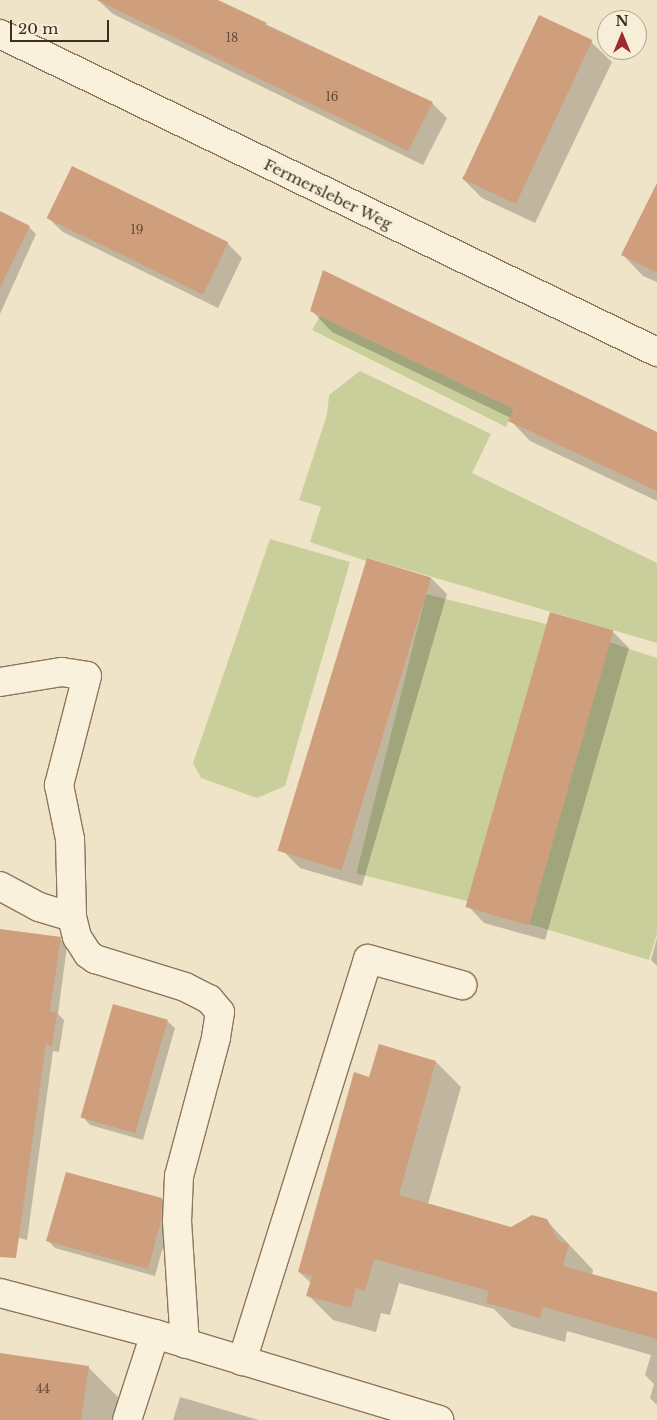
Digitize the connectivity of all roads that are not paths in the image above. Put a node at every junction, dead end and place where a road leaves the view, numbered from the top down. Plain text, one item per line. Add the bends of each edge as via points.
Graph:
1 (0, 34) edge
2 (657, 352) edge
3 (0, 682) edge
4 (0, 886) edge
5 (72, 916) junction
6 (462, 985) dead end
7 (0, 1293) edge
8 (155, 1334) junction
9 (185, 1344) junction
10 (242, 1361) junction
11 (411, 1416) edge
12 (127, 1420) edge
13 (439, 1420) edge

1 - 2 street, Fermersleber Weg
3 - 5 street via 62,672 87,676 59,785 71,846
4 - 5 street via 39,907
5 - 9 street via 78,937 95,959 185,987 209,999 220,1012 179,1176 177,1221
6 - 10 street via 368,959
7 - 8 street
8 - 9 street
8 - 12 street
9 - 10 street
10 - 11 street
11 - 13 street

